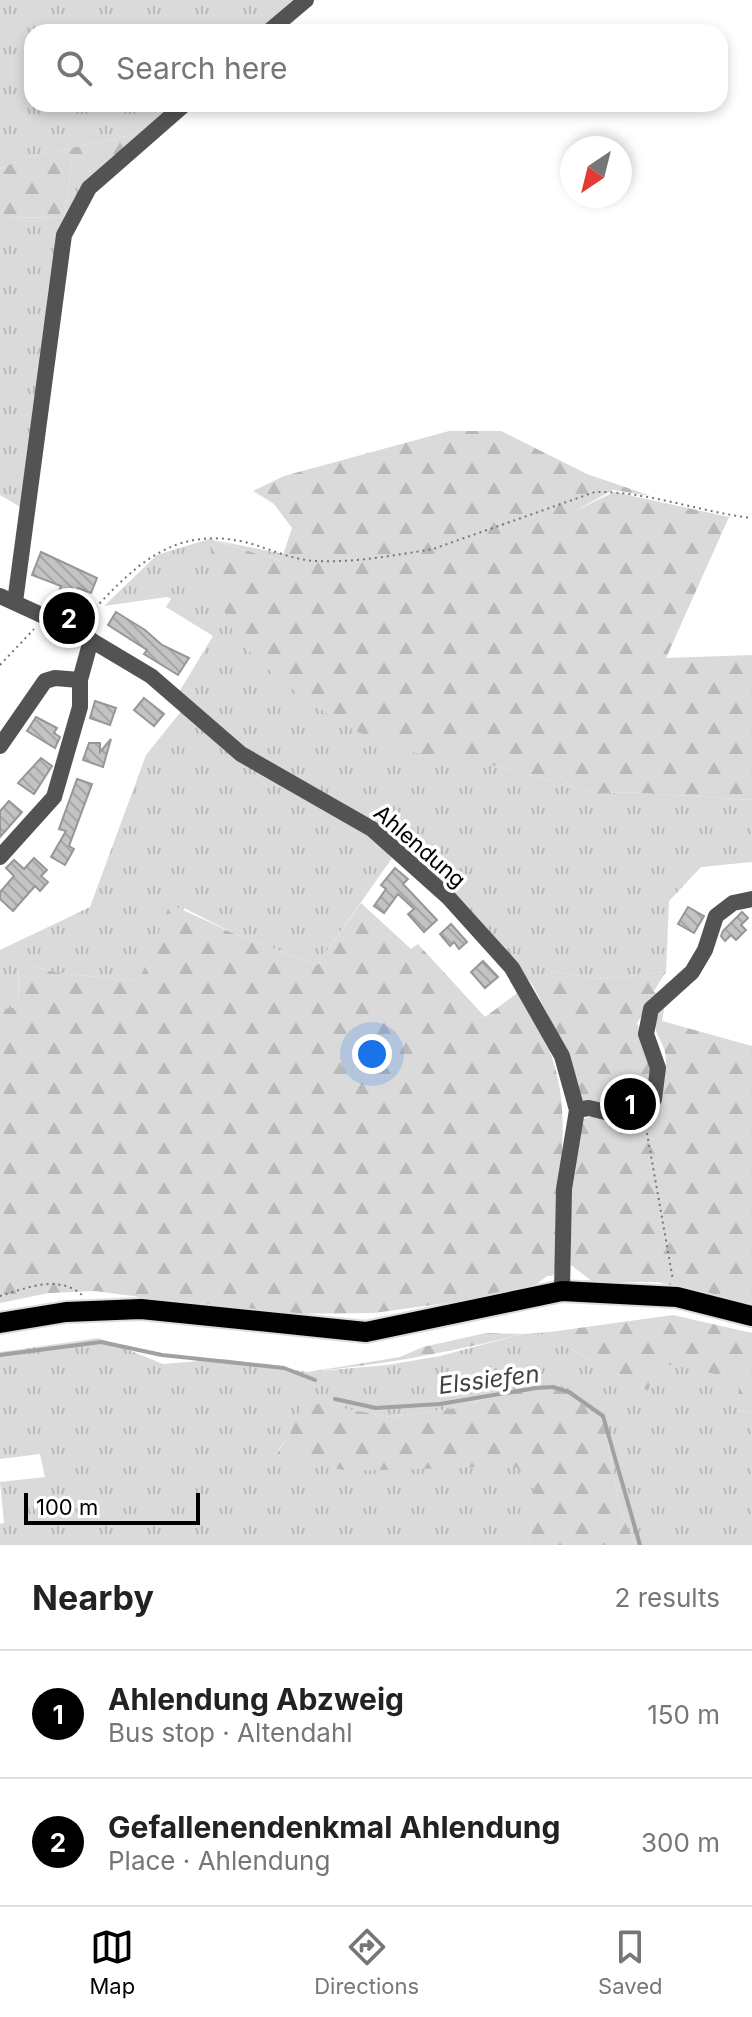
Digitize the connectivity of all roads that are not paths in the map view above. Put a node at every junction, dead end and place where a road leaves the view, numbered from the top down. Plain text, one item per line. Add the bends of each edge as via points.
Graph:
1 (306, 0) edge
2 (278, 24) edge
3 (176, 112) edge
4 (8, 599) edge
5 (91, 640) junction
6 (80, 680) junction
7 (0, 746) edge
8 (0, 857) edge
9 (752, 899) edge
10 (577, 1110) junction
11 (562, 1291) junction
12 (752, 1316) edge
13 (0, 1323) edge

1 - 2 street
3 - 4 street via 89,188 64,235
4 - 5 street, Ahlendung
5 - 6 street
5 - 10 street, Ahlendung via 151,676 241,754 372,829 448,897 512,968 532,999 562,1056
6 - 7 street via 45,681
6 - 8 street via 80,707 54,797
9 - 10 street via 733,903 716,916 692,972 651,1009 646,1034 658,1068 654,1099 642,1121
10 - 11 street, Ahlendung via 564,1189
11 - 12 main road via 677,1297
11 - 13 main road via 366,1332 141,1309 66,1312

